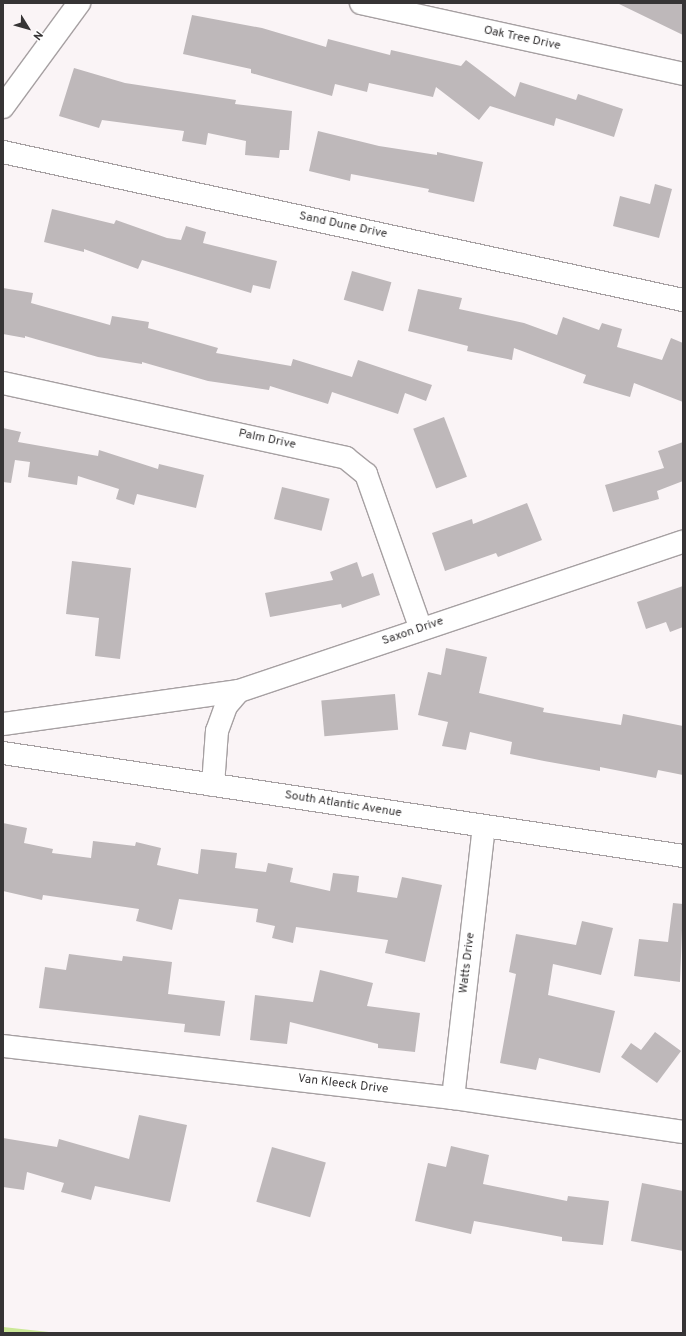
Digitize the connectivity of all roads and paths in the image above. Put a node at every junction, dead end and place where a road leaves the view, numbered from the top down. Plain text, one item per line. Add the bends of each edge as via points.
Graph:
1 (79, 3) edge
2 (360, 3) edge
3 (683, 74) edge
4 (3, 107) edge
5 (3, 152) edge
6 (683, 300) edge
7 (3, 383) edge
8 (683, 542) edge
9 (421, 629) junction
10 (239, 691) junction
11 (3, 724) edge
12 (3, 753) edge
13 (213, 785) junction
14 (484, 827) junction
15 (683, 856) edge
16 (3, 1046) edge
17 (453, 1098) junction
18 (683, 1132) edge

1 - 4 street
2 - 3 street, Oak Tree Drive
5 - 6 street, Sand Dune Drive
7 - 9 street, Palm Drive via 346,458 366,474
8 - 9 street, Saxon Drive
9 - 10 street, Saxon Drive
10 - 11 street, Saxon Drive
10 - 13 street via 226,706 217,731
12 - 13 street, South Atlantic Avenue
13 - 14 street, South Atlantic Avenue
14 - 15 street, South Atlantic Avenue
14 - 17 street, Watts Drive
16 - 17 street, Van Kleeck Drive
17 - 18 street, Van Kleeck Drive

